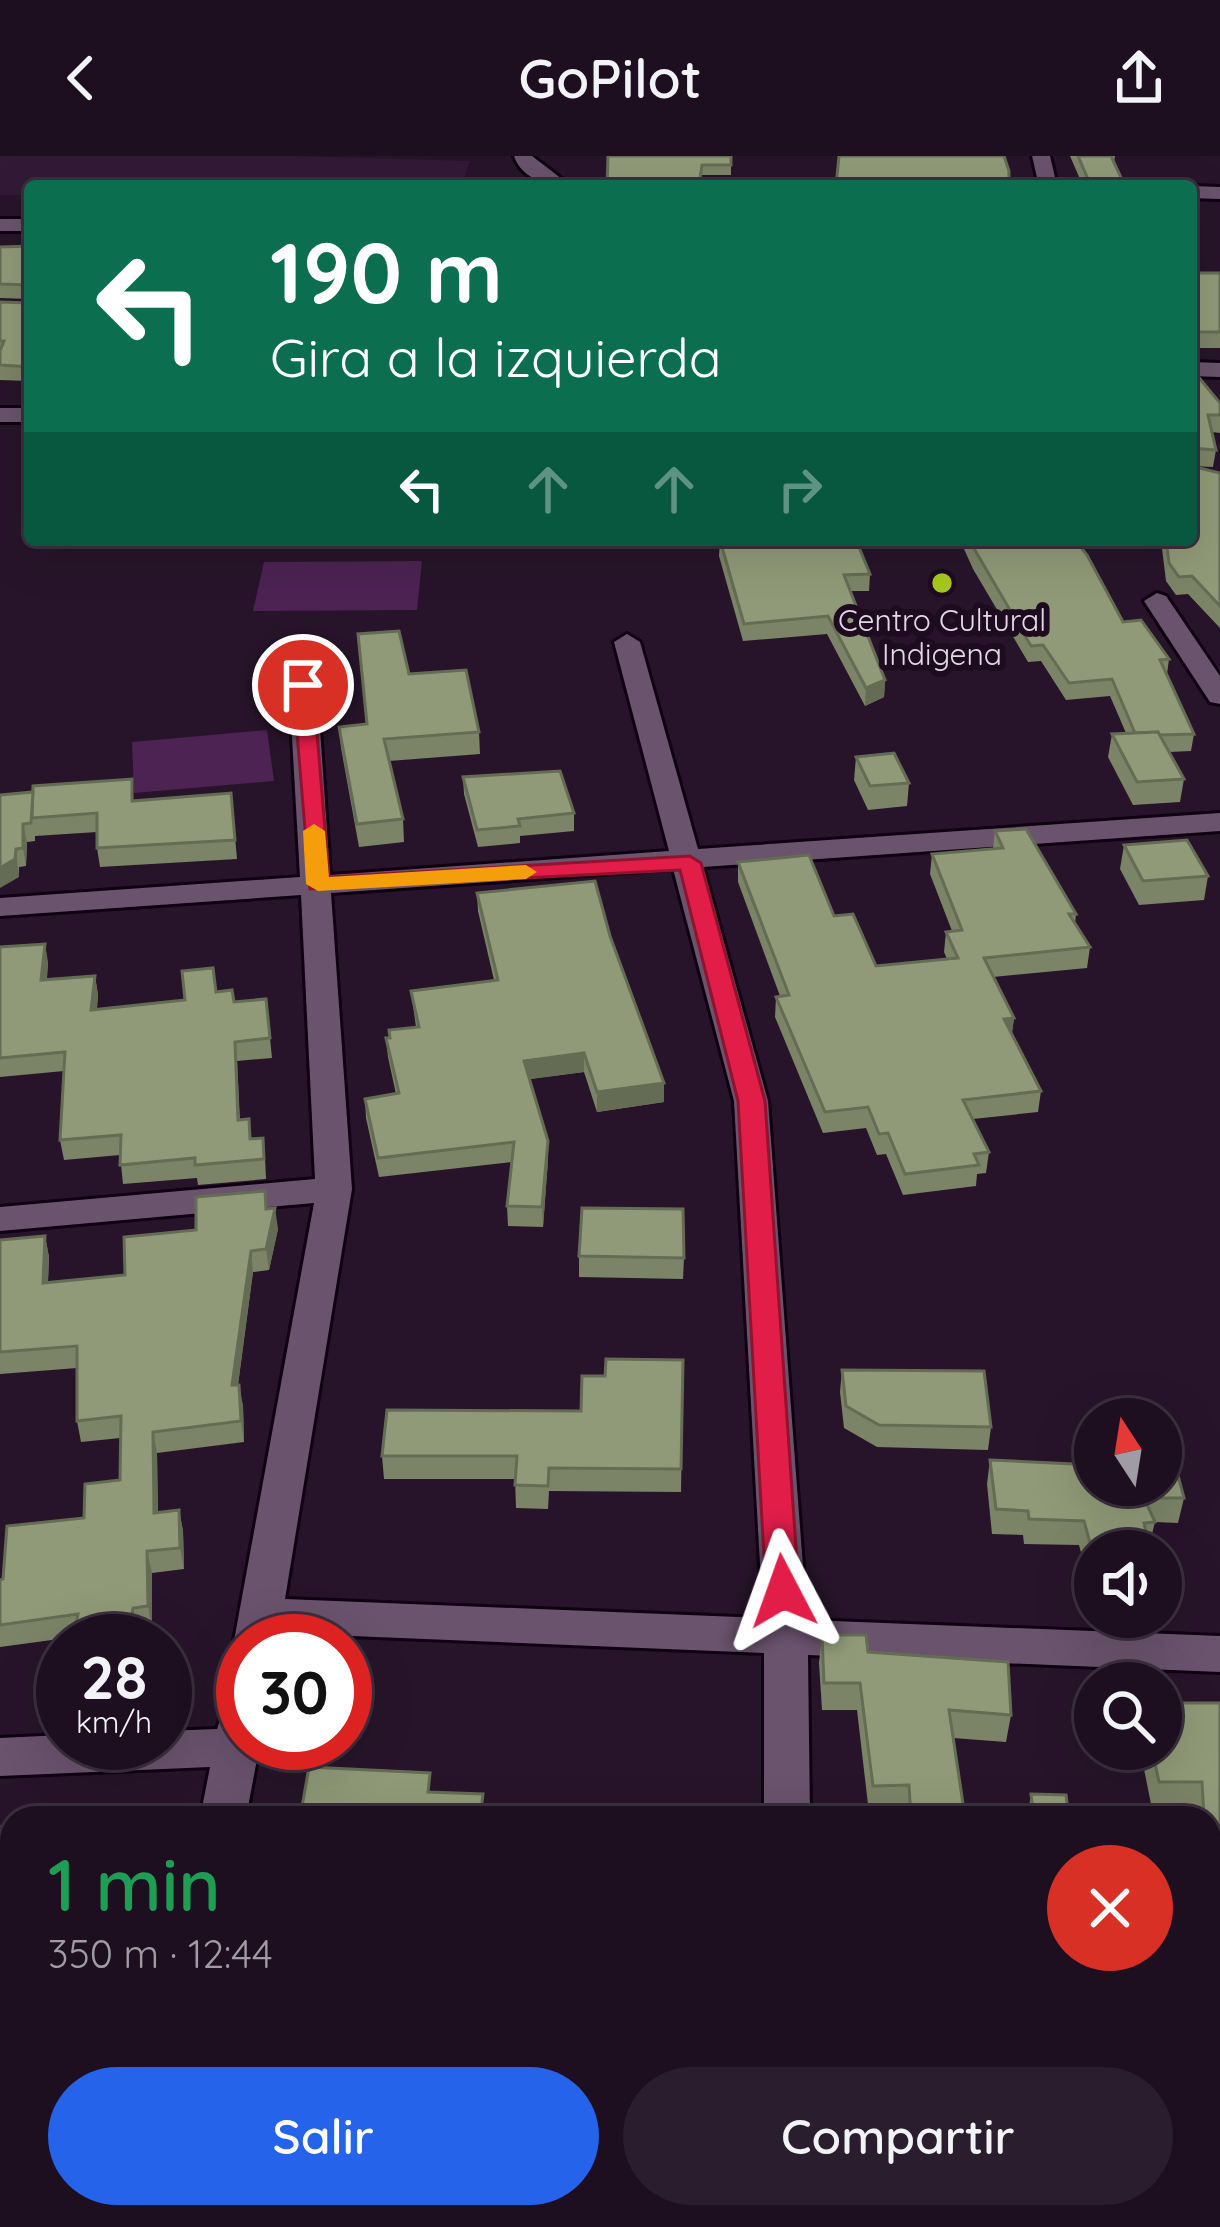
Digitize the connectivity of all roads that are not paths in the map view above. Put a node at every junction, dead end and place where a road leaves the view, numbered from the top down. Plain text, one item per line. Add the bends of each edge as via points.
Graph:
1 (522, 156) edge
2 (550, 180) edge
3 (1157, 601) dead end
4 (627, 642) dead end
5 (303, 685) dead end
6 (1220, 696) edge
7 (1220, 822) edge
8 (690, 863) junction
9 (318, 884) junction
10 (0, 907) edge
11 (334, 1189) junction
12 (0, 1219) edge
13 (261, 1614) edge
14 (372, 1630) edge
15 (786, 1635) junction
16 (1220, 1654) edge
17 (216, 1733) edge
18 (0, 1757) edge
19 (232, 1770) edge
20 (225, 1806) edge
21 (787, 1806) edge

1 - 2 street
3 - 6 street
4 - 8 street
5 - 9 street
7 - 8 street
8 - 9 street
8 - 15 street via 752,1101
9 - 10 street
9 - 11 street
11 - 12 street
11 - 13 street
14 - 15 street
15 - 16 street
15 - 21 street
17 - 18 street
19 - 20 street

